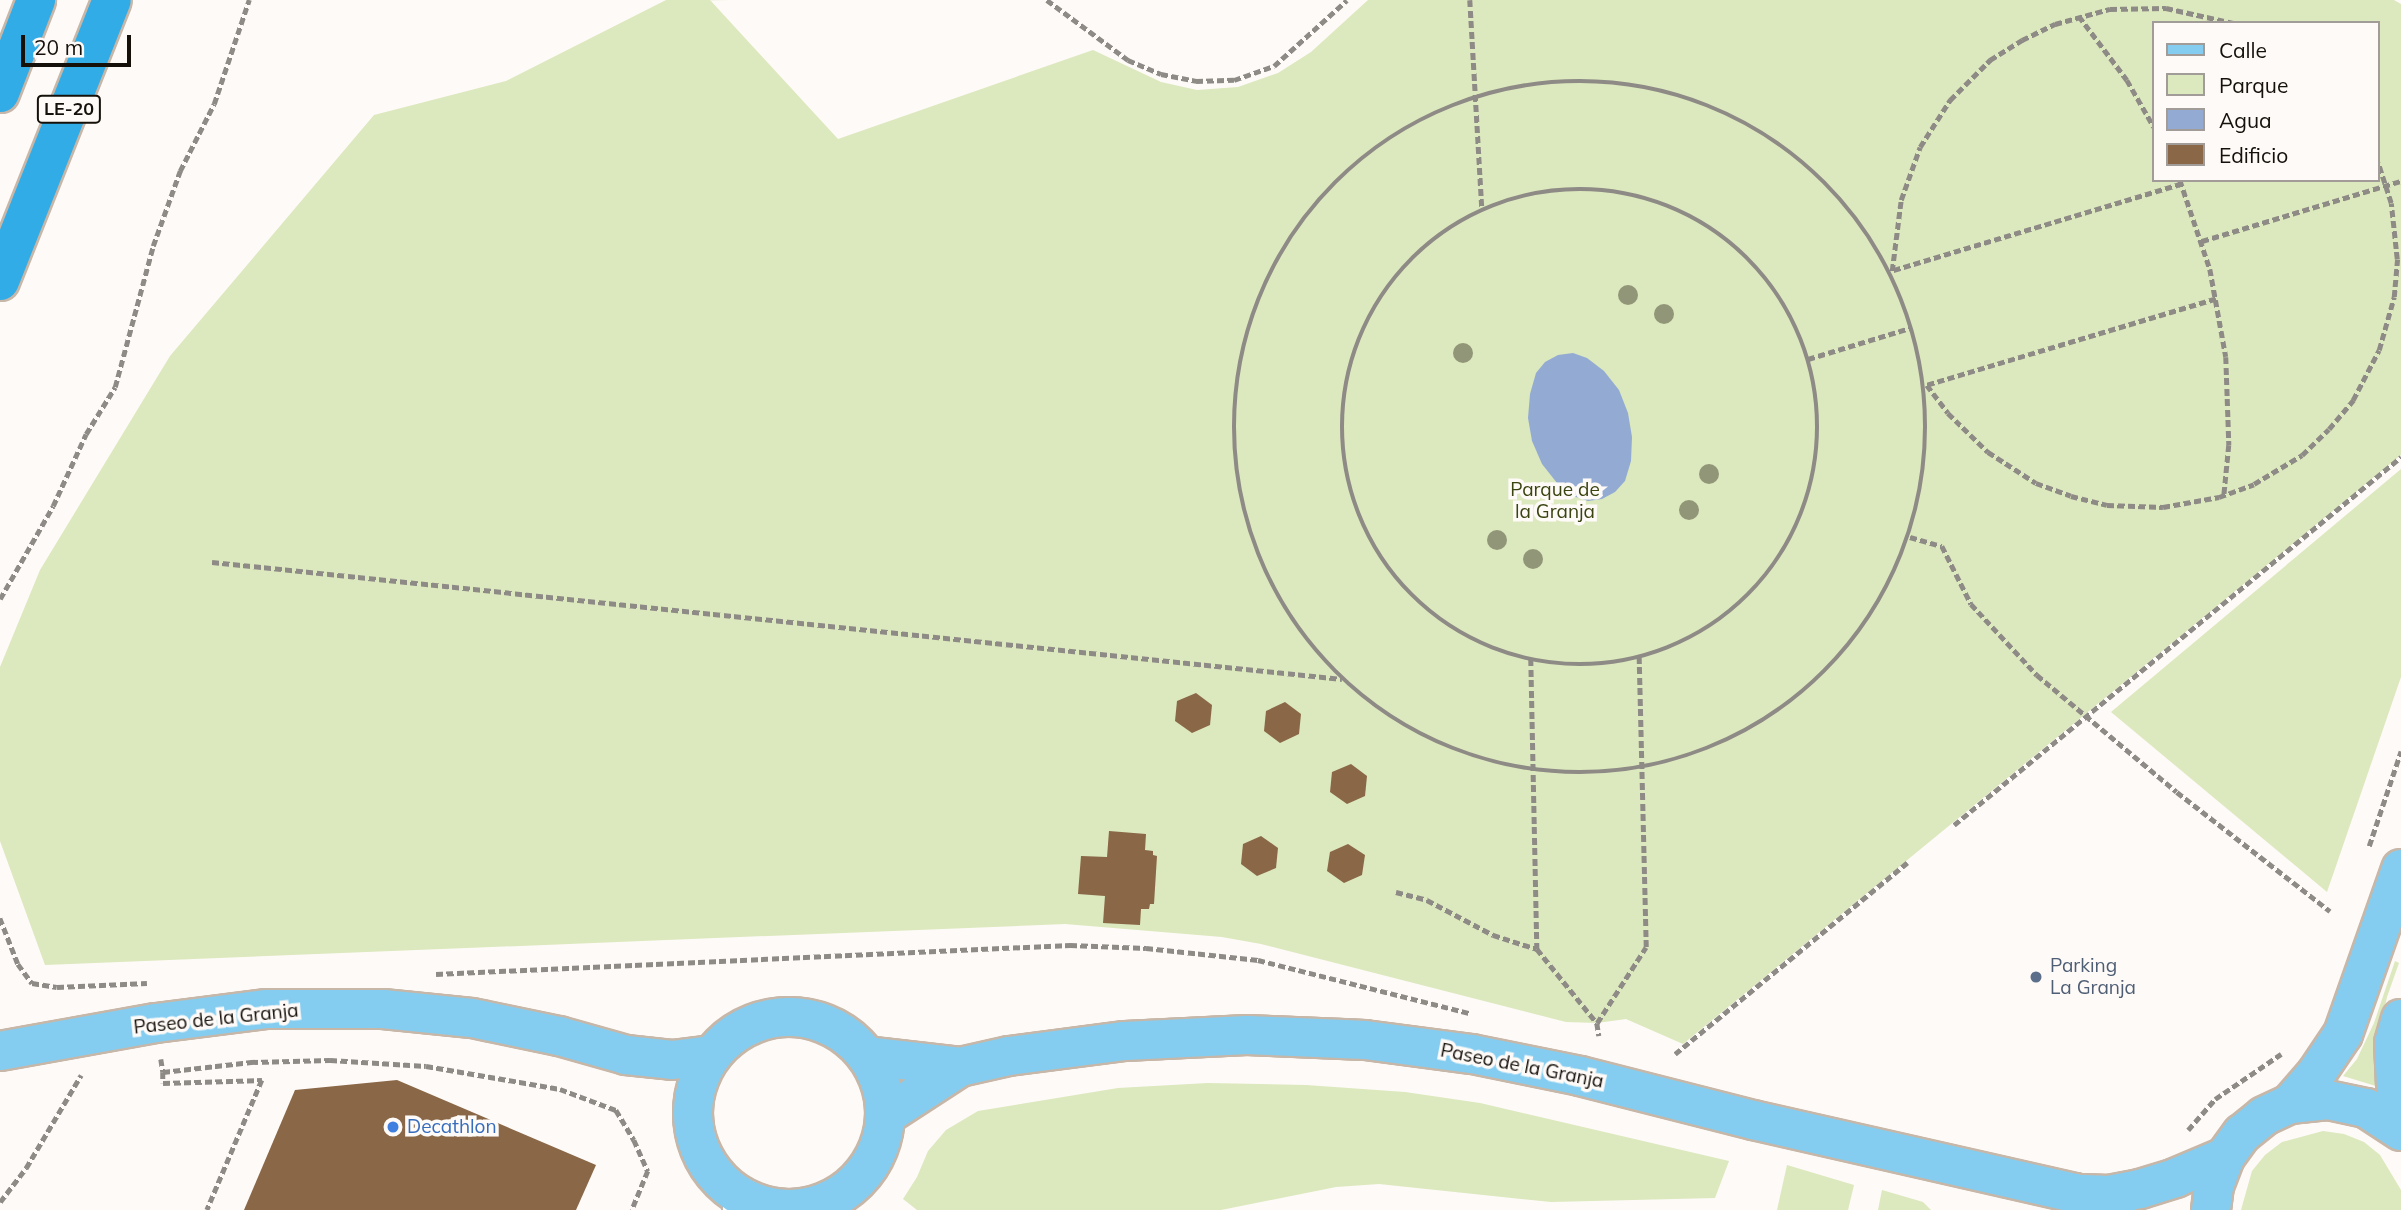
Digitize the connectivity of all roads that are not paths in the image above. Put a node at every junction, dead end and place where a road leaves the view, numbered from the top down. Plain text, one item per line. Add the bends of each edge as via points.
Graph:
1 (36, 0) edge
2 (112, 0) edge
3 (0, 93) edge
4 (0, 281) edge
5 (2401, 869) edge
6 (2401, 1019) edge
7 (4, 1047) edge
8 (626, 1055) junction
9 (712, 1055) junction
10 (867, 1056) junction
11 (960, 1067) junction
12 (2290, 1104) junction
13 (693, 1114) junction
14 (886, 1115) junction
15 (2400, 1129) edge
16 (2225, 1157) junction
17 (2075, 1193) junction
18 (742, 1203) edge
19 (788, 1209) edge
20 (2117, 1210) edge
21 (2211, 1210) edge

1 - 3 highway
2 - 4 highway, LE-20
5 - 12 main road via 2343,1034
6 - 15 main road via 2394,1043
7 - 8 main road, Paseo de la Granja via 267,1009 383,1009 472,1018
8 - 9 main road, Paseo de la Granja via 673,1060
8 - 13 main road, Paseo de la Granja via 670,1088
9 - 10 main road via 733,1034 751,1025 790,1016 819,1021 846,1035
9 - 13 main road via 698,1081
10 - 11 main road, Paseo de la Granja
10 - 14 main road via 881,1083
11 - 14 main road, Paseo de la Granja
11 - 17 main road, Paseo de la Granja via 1125,1041 1247,1035 1365,1040 1472,1054 1580,1076
12 - 15 main road via 2341,1102 2366,1108
12 - 16 main road via 2264,1116 2242,1134
13 - 18 main road via 699,1147 716,1176
14 - 19 main road via 879,1147 863,1176 837,1197
16 - 17 main road, Paseo de la Granja via 2140,1189 2109,1195
16 - 21 main road
17 - 20 main road, Paseo de la Granja
18 - 19 main road

